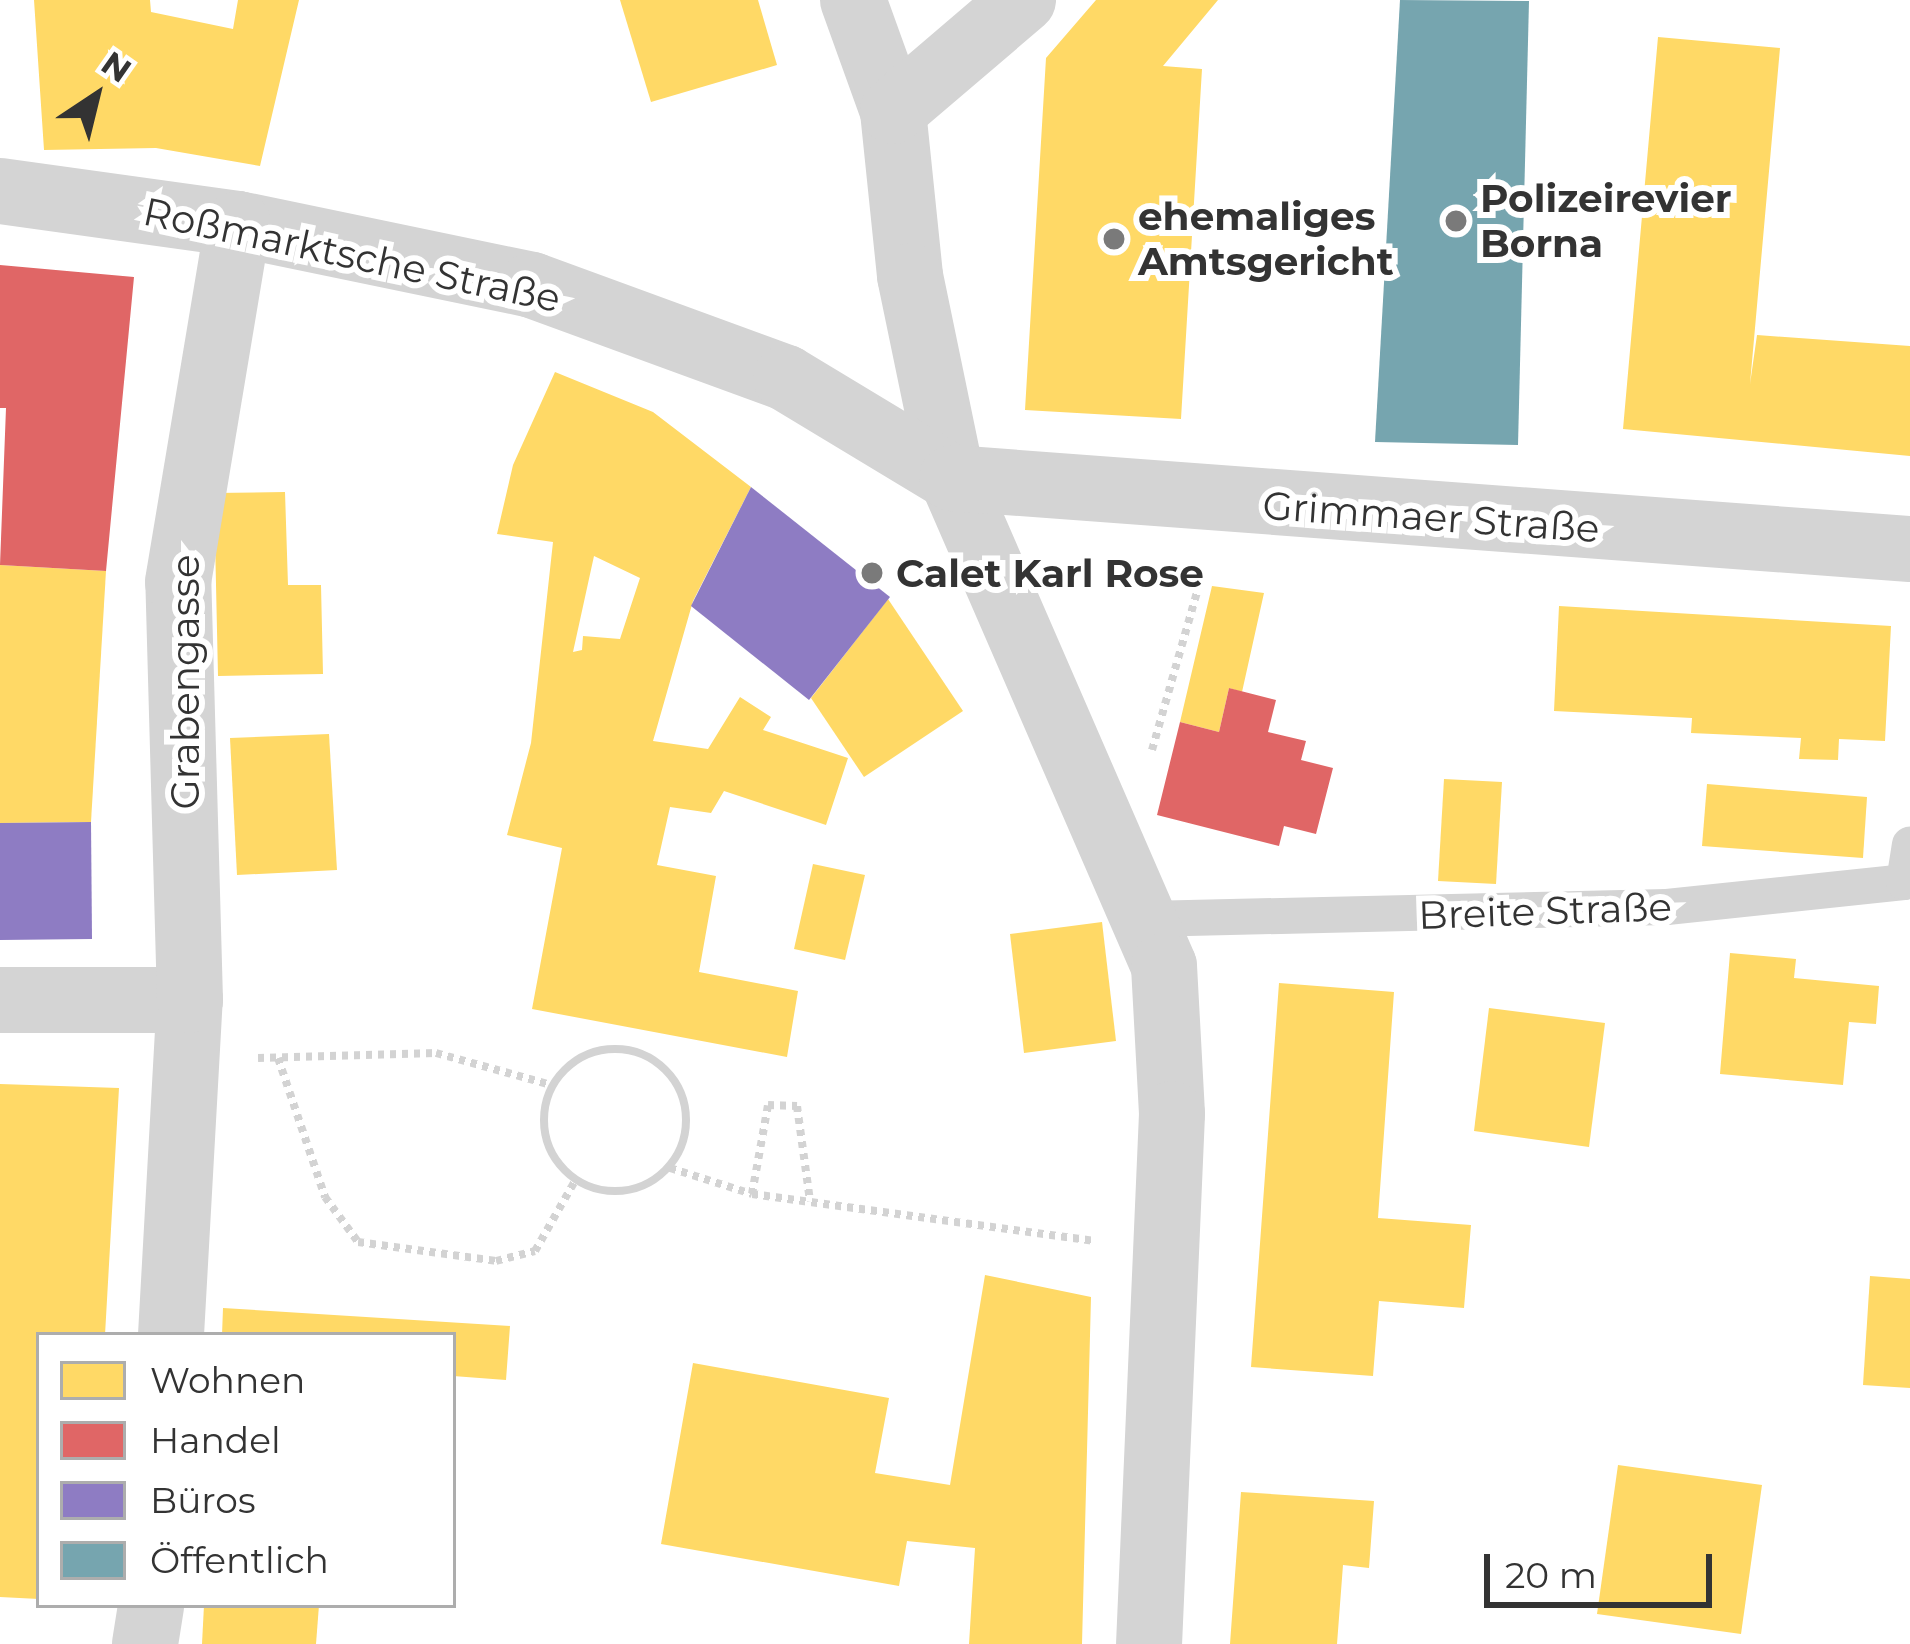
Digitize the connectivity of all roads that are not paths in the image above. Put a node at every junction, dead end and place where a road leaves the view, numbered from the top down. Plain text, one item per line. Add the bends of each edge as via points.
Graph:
1 (853, 0) edge
2 (1022, 0) edge
3 (893, 111) junction
4 (0, 191) edge
5 (238, 224) junction
6 (952, 478) junction
7 (1910, 549) edge
8 (1910, 844) edge
9 (1146, 919) junction
10 (0, 1000) edge
11 (190, 1000) junction
12 (171, 1332) edge
13 (151, 1608) edge
14 (145, 1644) edge
15 (1149, 1644) edge

1 - 3 street
2 - 3 street
3 - 6 street via 910,276
4 - 5 street, Roßmarktsche Straße
5 - 6 street, Roßmarktsche Straße via 532,285 787,378
5 - 11 street, Grabengasse via 178,581
6 - 7 street, Grimmaer Straße
6 - 9 street
8 - 9 lane, Breite Straße via 1904,882 1667,907
9 - 15 street via 1164,966 1171,1093
10 - 11 street
11 - 12 street, Grabengasse
13 - 14 street

